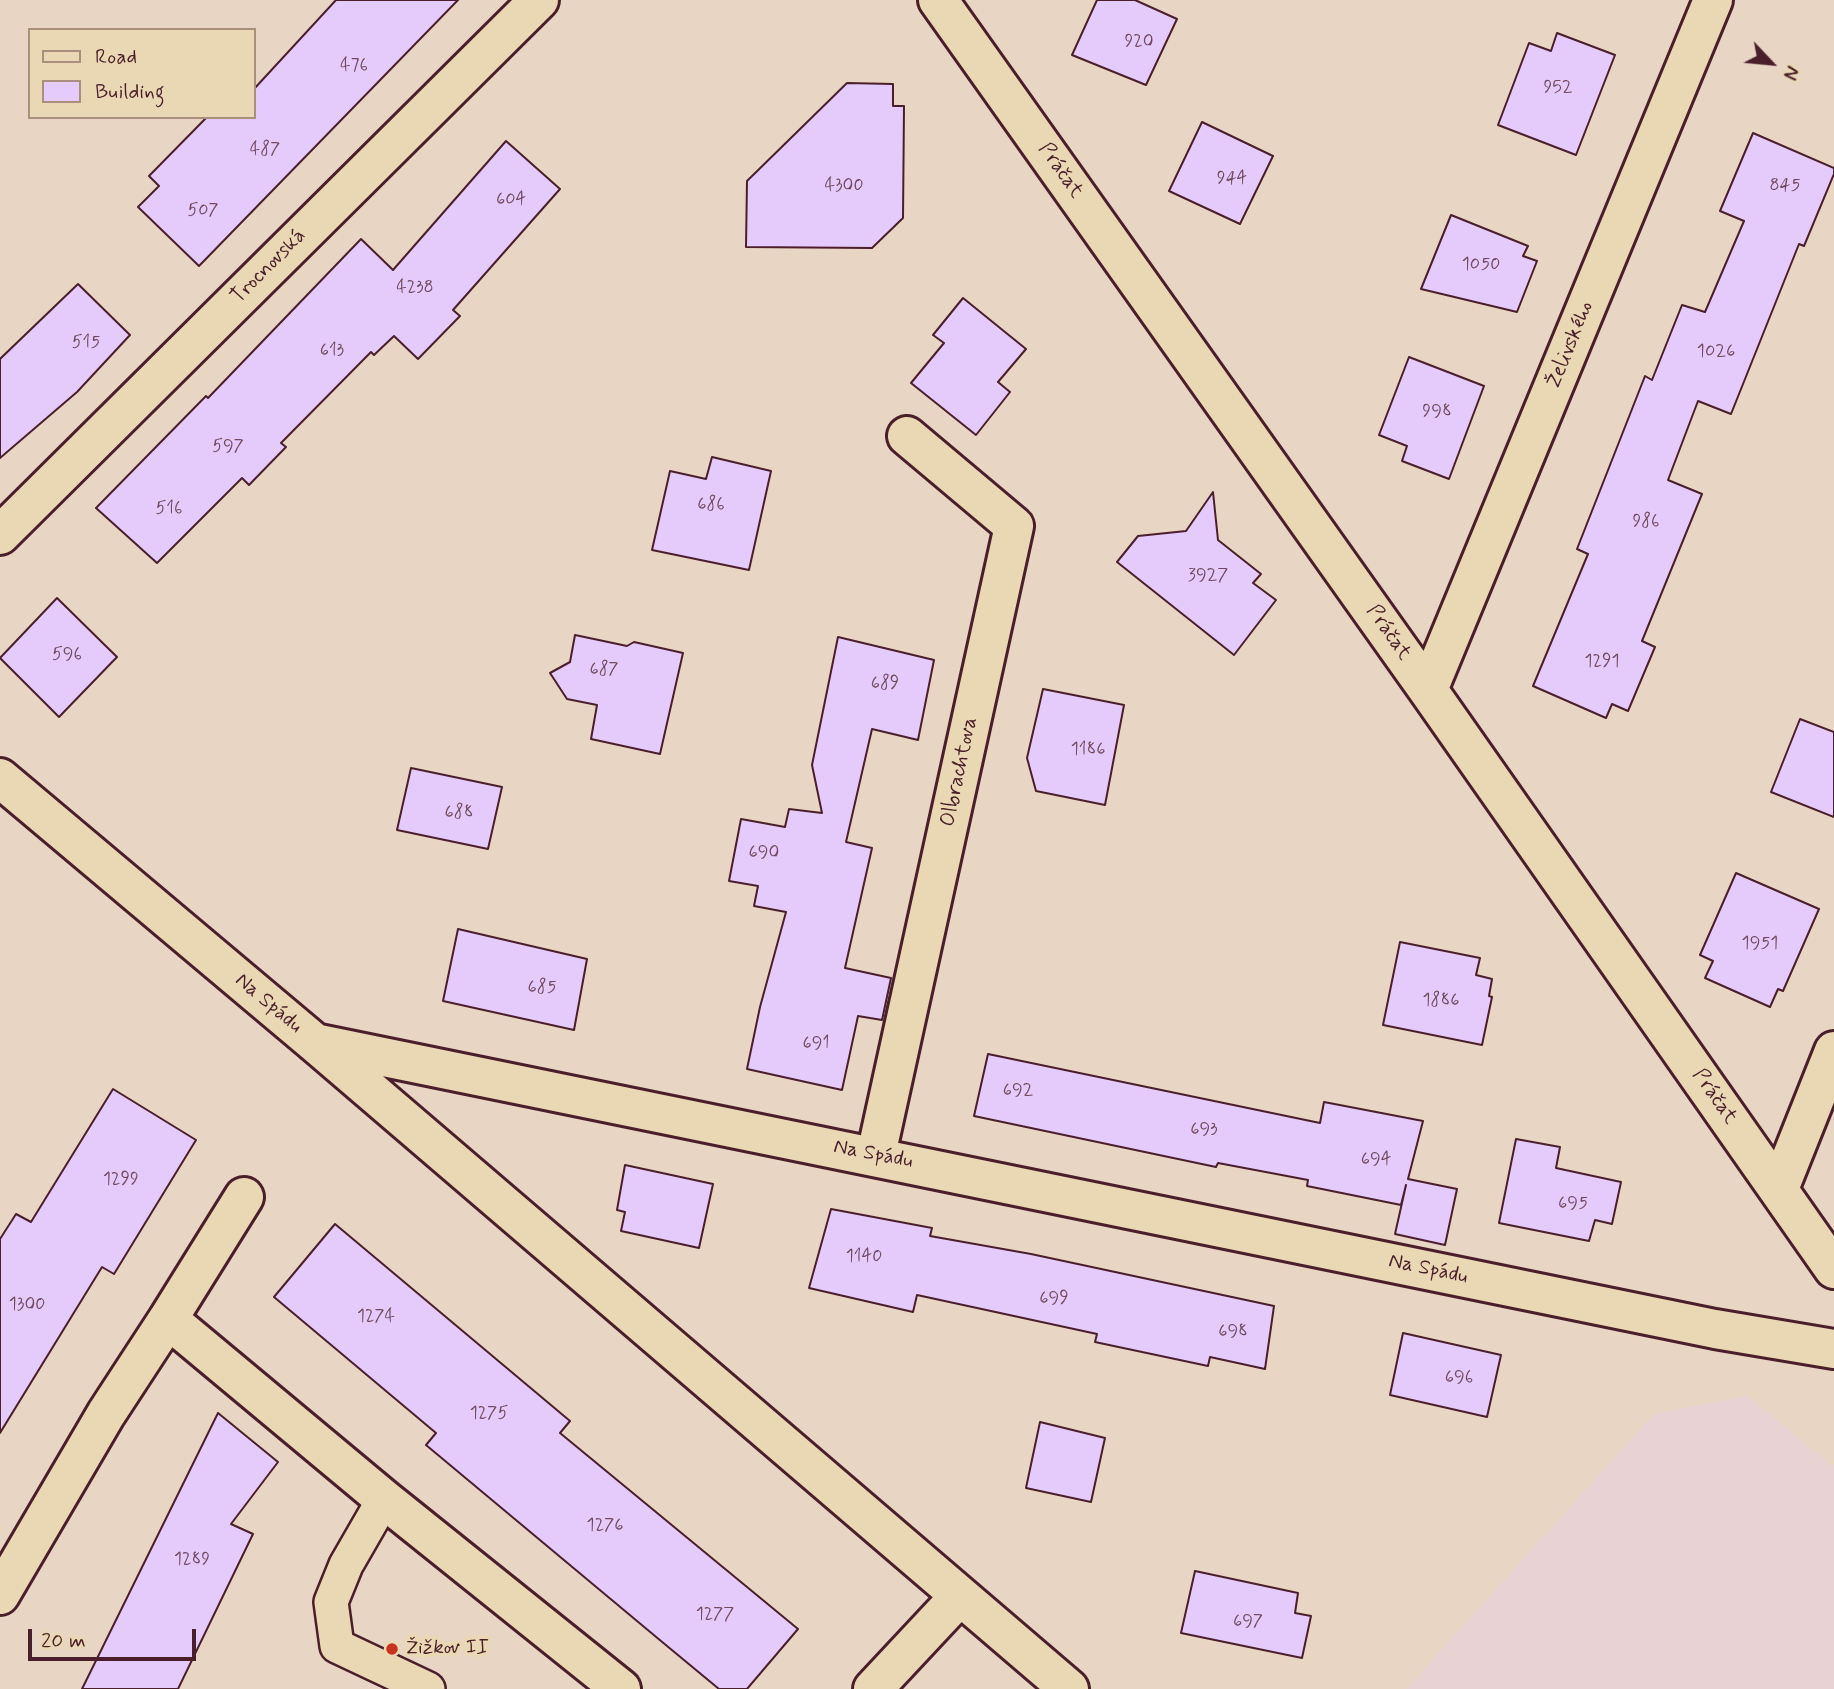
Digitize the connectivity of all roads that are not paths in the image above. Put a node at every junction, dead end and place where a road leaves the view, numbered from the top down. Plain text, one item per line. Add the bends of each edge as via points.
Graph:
1 (539, 0) edge
2 (938, 0) edge
3 (1713, 0) edge
4 (907, 436) dead end
5 (0, 535) edge
6 (1429, 690) junction
7 (0, 778) edge
8 (315, 1043) junction
9 (1834, 1051) edge
10 (876, 1155) junction
11 (1779, 1189) junction
12 (244, 1197) dead end
13 (1834, 1269) edge
14 (168, 1320) junction
15 (1834, 1349) edge
16 (384, 1499) junction
17 (0, 1595) edge
18 (959, 1597) junction
19 (615, 1687) edge
20 (428, 1689) edge
21 (873, 1689) edge
22 (1069, 1689) edge

1 - 5 street, Trocnovská
2 - 6 street, Práčat
3 - 6 street, Želivského
4 - 10 street, Olbrachtova via 1014,526
6 - 11 street, Práčat
7 - 8 street, Na Spádu
8 - 10 street, Na Spádu
8 - 18 street
9 - 11 street
10 - 15 street, Na Spádu via 1702,1326
11 - 13 street, Práčat
12 - 14 street
14 - 16 street
14 - 17 street via 106,1414
16 - 19 street
16 - 20 lane via 346,1565 331,1602 337,1646
18 - 21 street
18 - 22 street

